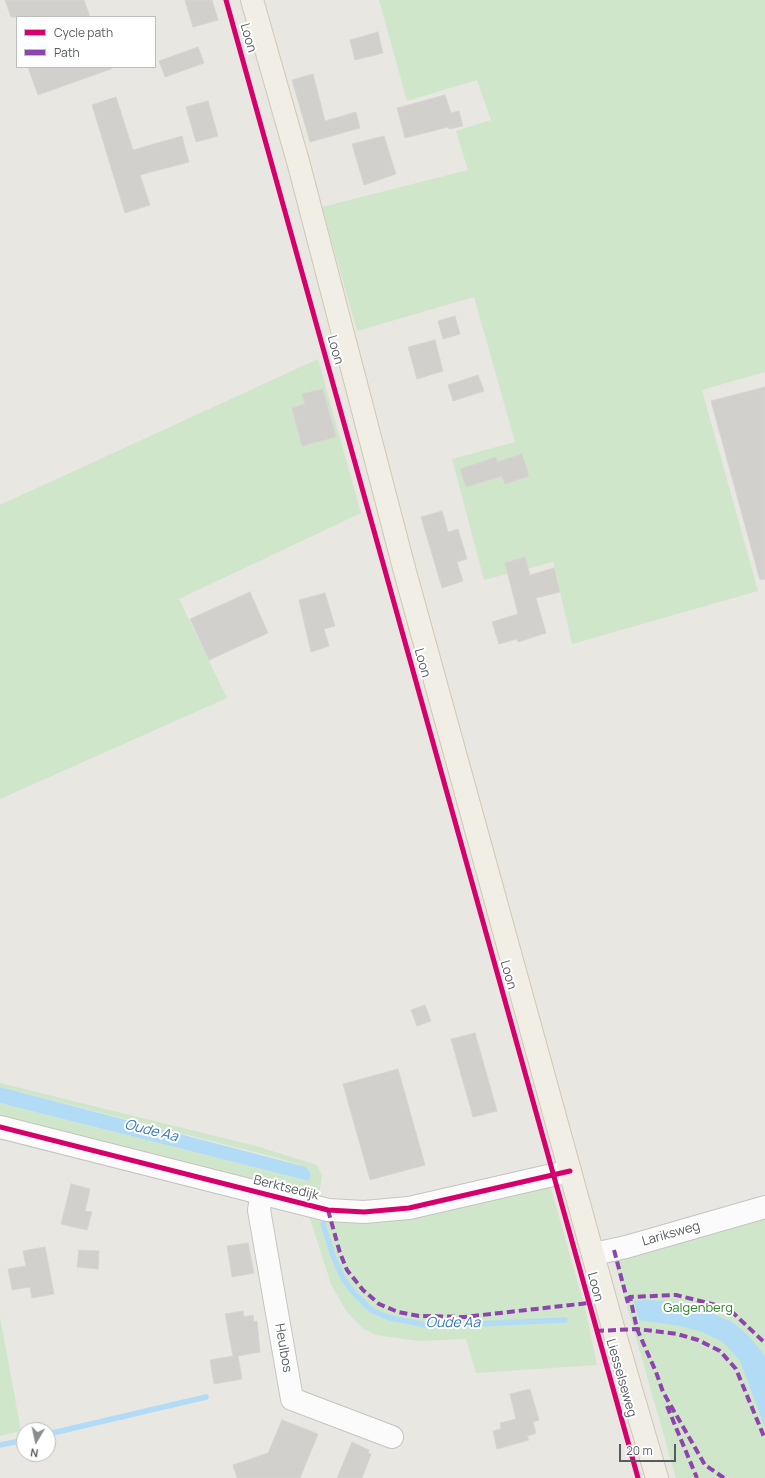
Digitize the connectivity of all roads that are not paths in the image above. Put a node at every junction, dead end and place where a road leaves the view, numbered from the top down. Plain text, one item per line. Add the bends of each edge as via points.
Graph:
1 (252, 0) edge
2 (0, 1127) edge
3 (570, 1171) junction
4 (262, 1192) junction
5 (765, 1207) edge
6 (594, 1254) junction
7 (614, 1331) joint
8 (392, 1437) dead end
9 (657, 1478) edge

1 - 3 main road, Loon via 299,165 404,568
2 - 4 street, Berktsedijk
3 - 4 street, Berktsedijk via 408,1208 364,1212 328,1210
3 - 6 main road, Loon
4 - 8 street, Heulbos via 260,1210 292,1399
5 - 6 street, Lariksweg
6 - 7 main road, Loon
7 - 9 main road, Liesselseweg

